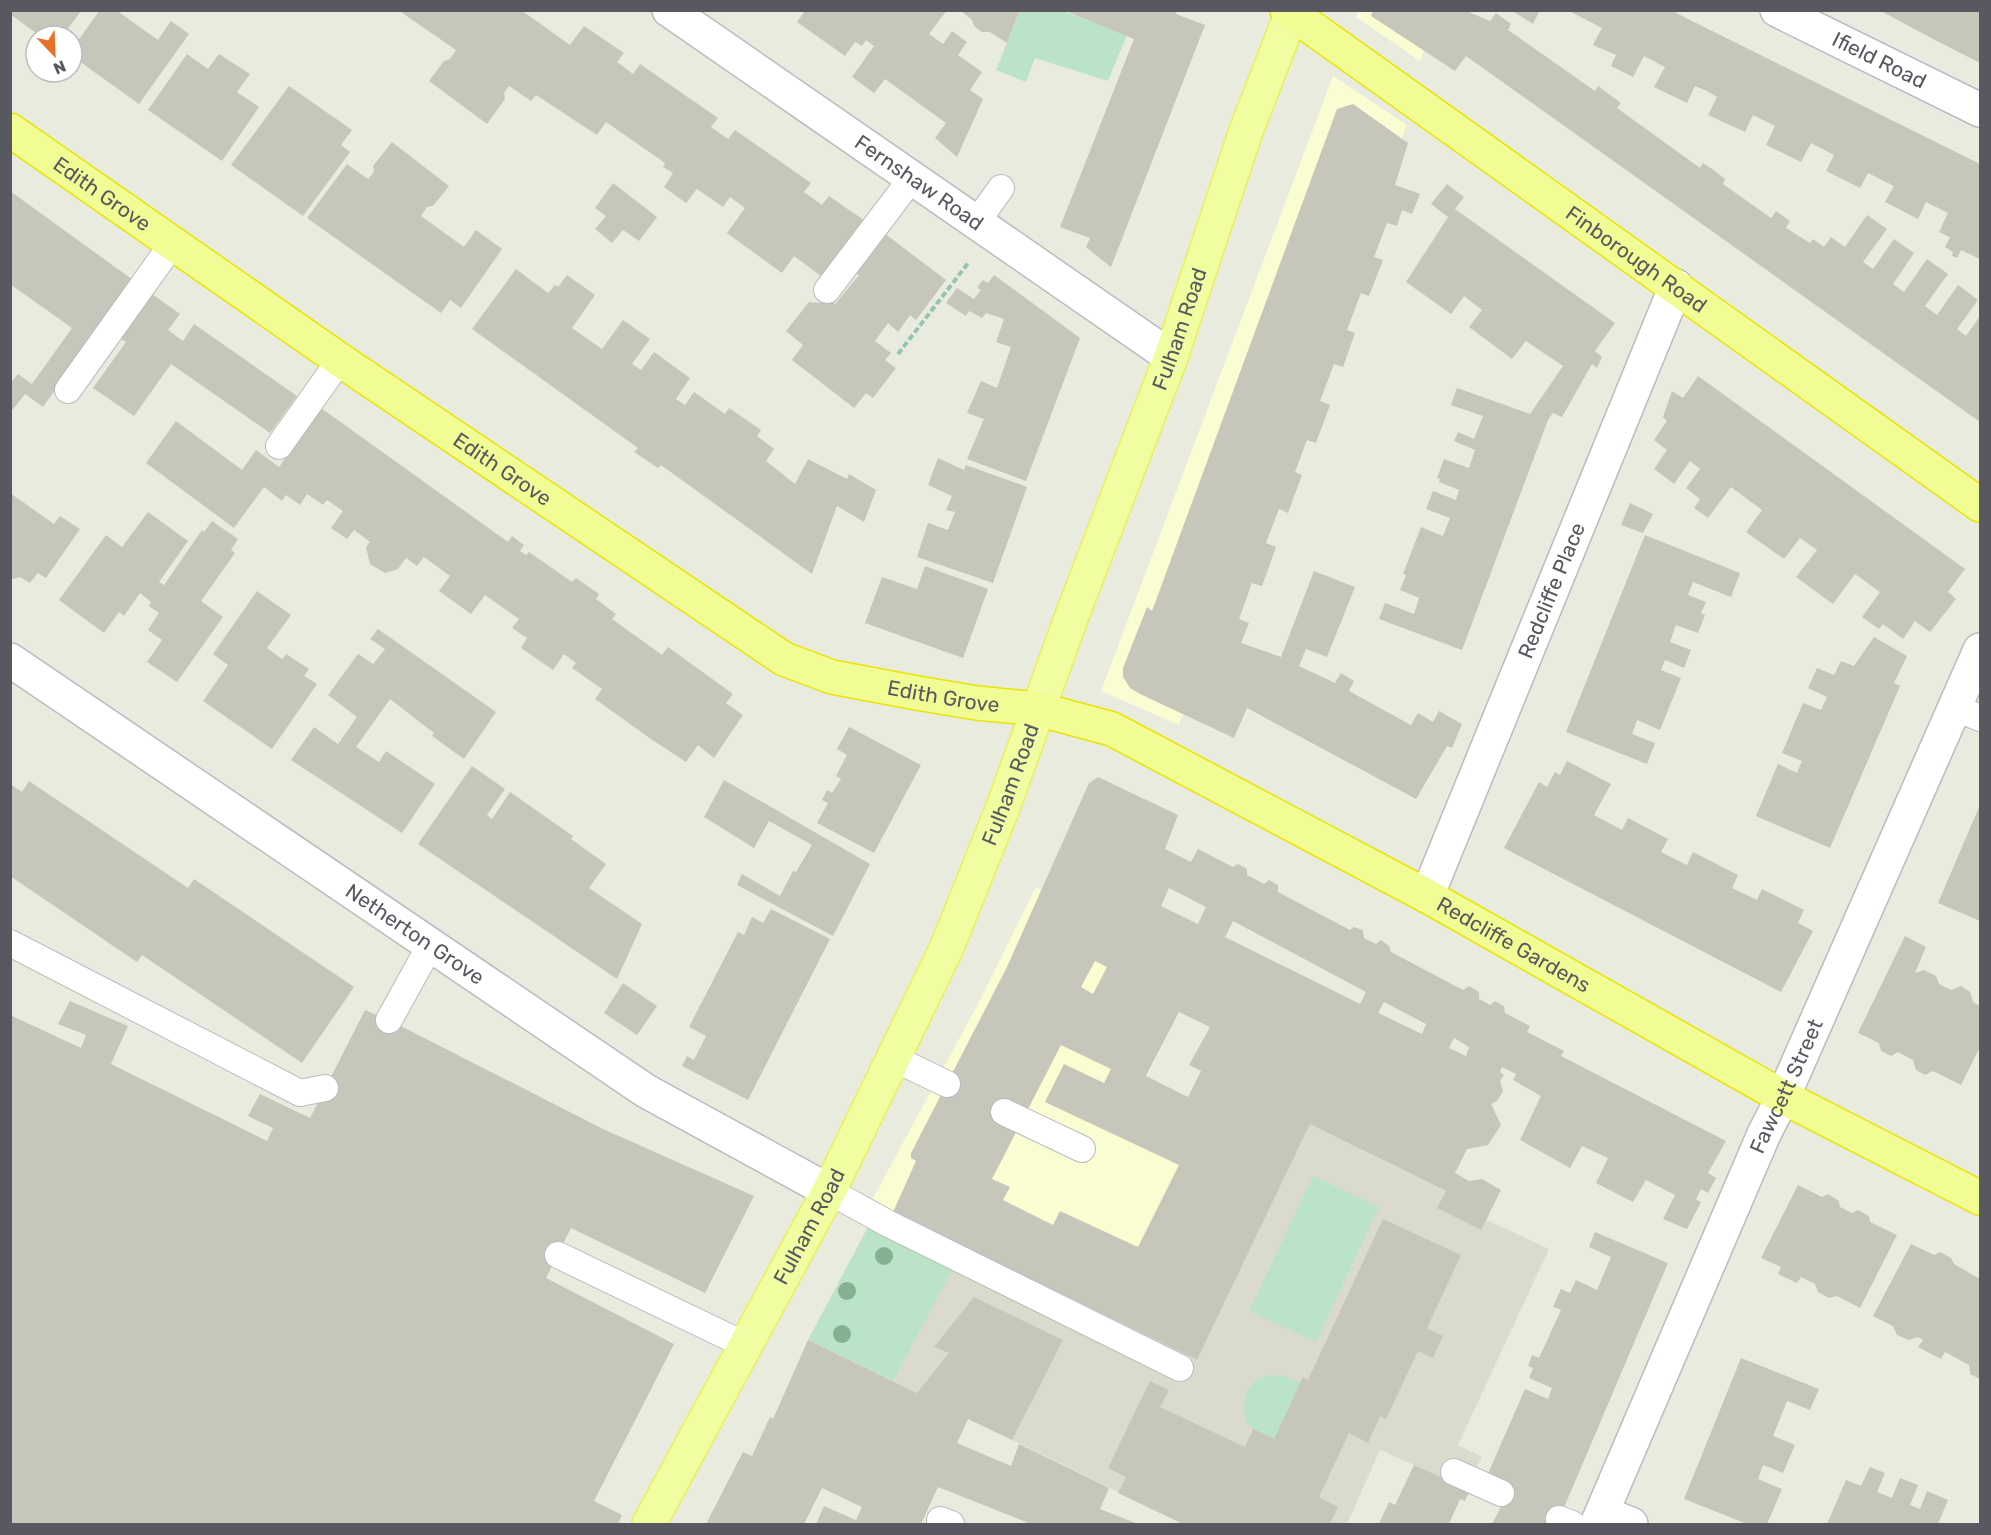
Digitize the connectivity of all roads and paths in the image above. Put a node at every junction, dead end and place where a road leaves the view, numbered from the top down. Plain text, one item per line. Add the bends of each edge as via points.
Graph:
1 (669, 10) edge
2 (1777, 10) edge
3 (1291, 11) edge
4 (1980, 110) edge
5 (10, 129) edge
6 (912, 178) junction
7 (1001, 188) dead end
8 (984, 227) junction
9 (172, 243) junction
10 (1676, 286) junction
11 (827, 290) dead end
12 (898, 354) dead end
13 (1171, 357) junction
14 (340, 360) junction
15 (68, 390) dead end
16 (279, 446) dead end
17 (1980, 505) edge
18 (1980, 650) edge
19 (10, 660) edge
20 (1038, 709) junction
21 (1968, 713) edge
22 (1427, 896) junction
23 (10, 943) edge
24 (431, 944) junction
25 (389, 1020) dead end
26 (893, 1058) junction
27 (947, 1084) dead end
28 (325, 1088) dead end
29 (1782, 1097) junction
30 (1004, 1112) dead end
31 (1082, 1149) dead end
32 (829, 1191) junction
33 (1980, 1198) edge
34 (558, 1255) dead end
35 (745, 1345) junction
36 (1180, 1368) dead end
37 (1454, 1472) dead end
38 (1501, 1493) dead end
39 (1592, 1521) edge
40 (649, 1524) edge

1 - 6 street, Fernshaw Road
2 - 4 street, Ifield Road
3 - 10 highway, Finborough Road
3 - 13 main road, Fulham Road via 1246,131
5 - 9 highway, Edith Grove
6 - 8 street, Fernshaw Road
6 - 11 lane
7 - 8 lane
8 - 12 path
8 - 13 street, Fernshaw Road
9 - 14 highway, Edith Grove
9 - 15 lane
10 - 17 highway, Finborough Road
10 - 22 street, Redcliffe Place
13 - 20 main road, Fulham Road
14 - 16 lane
14 - 20 highway, Edith Grove via 784,659 832,677 937,697
18 - 21 street, Fawcett Street
19 - 24 street, Netherton Grove
20 - 22 highway, Redcliffe Gardens via 1112,729
20 - 26 main road, Fulham Road via 947,947
21 - 29 street, Fawcett Street
22 - 29 highway, Redcliffe Gardens
23 - 28 lane via 300,1093
24 - 25 lane
24 - 32 street, Netherton Grove via 646,1090
26 - 27 lane
26 - 32 main road, Fulham Road
29 - 33 highway, Redcliffe Gardens
29 - 39 street, Fawcett Street
30 - 31 lane
32 - 35 main road, Fulham Road
32 - 36 lane
34 - 35 lane
35 - 40 main road, Fulham Road
37 - 38 lane

